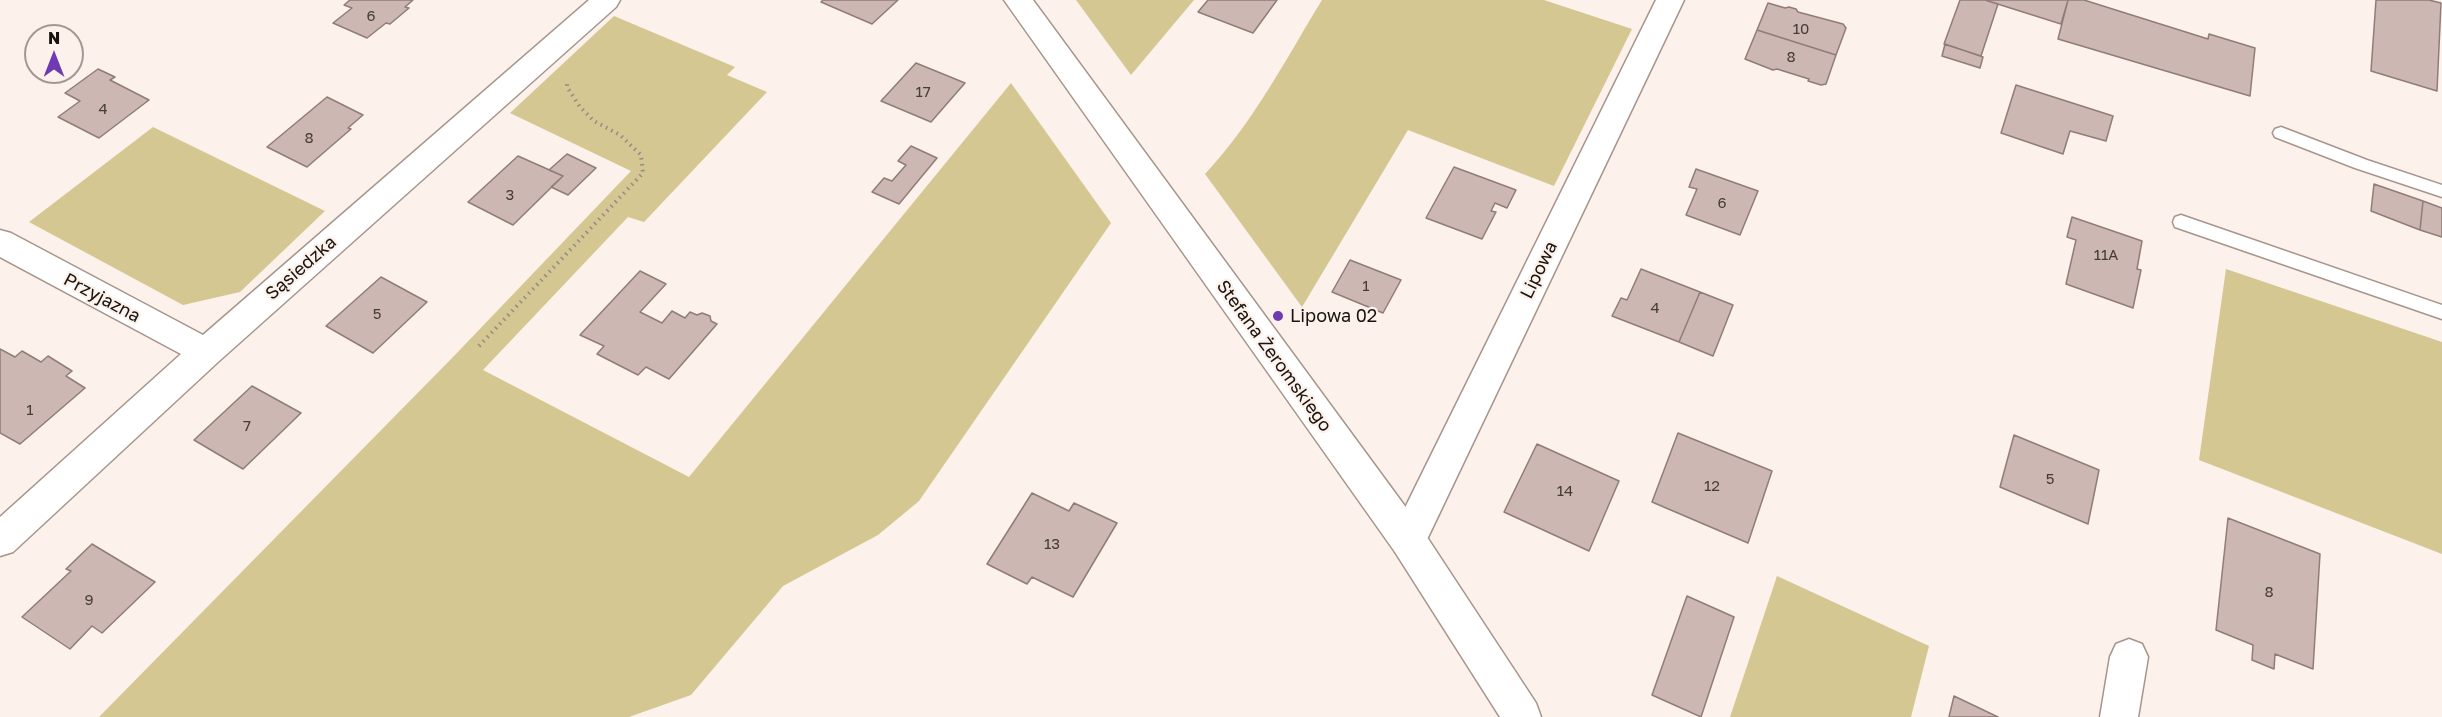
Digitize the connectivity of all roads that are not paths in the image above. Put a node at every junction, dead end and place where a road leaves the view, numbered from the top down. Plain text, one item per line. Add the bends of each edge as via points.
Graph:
1 (606, 0) edge
2 (1018, 0) edge
3 (1670, 0) edge
4 (2280, 133) dead end
5 (2442, 191) edge
6 (2181, 222) dead end
7 (0, 242) edge
8 (2442, 312) edge
9 (206, 352) junction
10 (0, 540) edge
11 (1408, 540) junction
12 (2129, 657) dead end
13 (1522, 717) edge
14 (2119, 717) edge

1 - 9 street, Sąsiedzka
2 - 11 street, Stefana Żeromskiego
3 - 11 street, Lipowa
4 - 5 lane
6 - 8 lane
7 - 9 street, Przyjazna
9 - 10 street, Sąsiedzka
11 - 13 street, Stefana Żeromskiego
12 - 14 street

